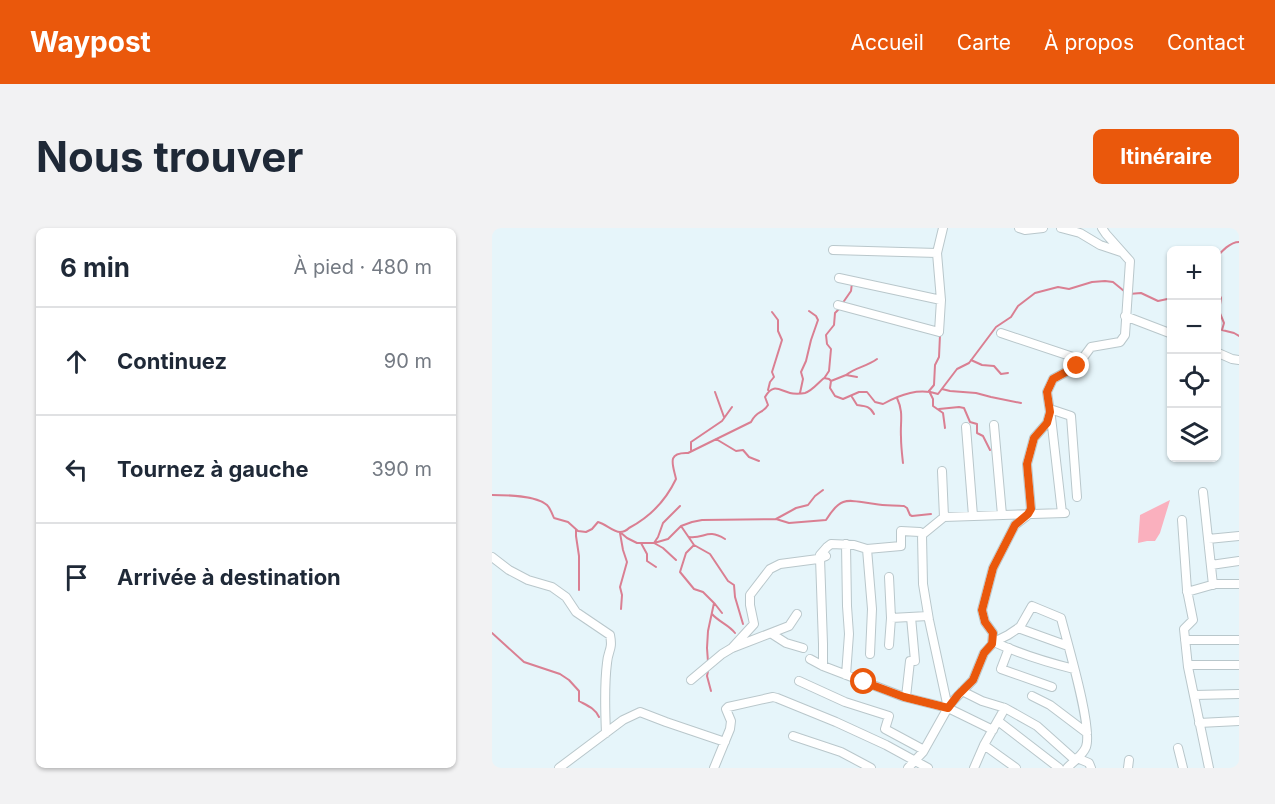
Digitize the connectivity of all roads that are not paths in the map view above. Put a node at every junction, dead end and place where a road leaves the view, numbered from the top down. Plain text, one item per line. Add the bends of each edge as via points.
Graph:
1 (943, 228) edge
2 (1019, 228) edge
3 (1043, 228) edge
4 (1061, 228) edge
5 (1102, 228) edge
6 (833, 250) dead end
7 (1122, 252) junction
8 (937, 253) junction
9 (839, 278) dead end
10 (941, 300) junction
11 (838, 305) dead end
12 (1125, 316) junction
13 (1167, 332) edge
14 (1001, 333) dead end
15 (1221, 354) edge
16 (1082, 360) junction
17 (1239, 360) edge
18 (1050, 410) junction
19 (994, 425) dead end
20 (966, 427) dead end
21 (942, 471) dead end
22 (1203, 492) dead end
23 (1077, 497) dead end
24 (1028, 514) junction
25 (1002, 515) junction
26 (973, 516) junction
27 (944, 517) junction
28 (1182, 520) dead end
29 (922, 535) junction
30 (1239, 536) edge
31 (1208, 540) junction
32 (846, 544) junction
33 (867, 549) junction
34 (822, 556) junction
35 (492, 557) edge
36 (1239, 561) edge
37 (1210, 565) junction
38 (889, 578) dead end
39 (1239, 584) edge
40 (1213, 585) junction
41 (1187, 592) junction
42 (797, 614) dead end
43 (928, 616) junction
44 (911, 617) junction
45 (891, 618) junction
46 (1018, 628) junction
47 (772, 634) junction
48 (1185, 640) junction
49 (1239, 640) edge
50 (993, 643) junction
51 (889, 645) dead end
52 (1068, 646) junction
53 (732, 648) junction
54 (804, 648) dead end
55 (1009, 648) junction
56 (870, 654) dead end
57 (810, 659) dead end
58 (1188, 665) junction
59 (1239, 665) edge
60 (823, 666) junction
61 (1074, 669) junction
62 (846, 675) junction
63 (691, 680) dead end
64 (799, 681) dead end
65 (1052, 687) dead end
66 (962, 691) junction
67 (1194, 694) junction
68 (1239, 694) edge
69 (1032, 696) dead end
70 (906, 697) junction
71 (948, 708) junction
72 (1005, 708) junction
73 (998, 721) junction
74 (1239, 721) edge
75 (1200, 723) junction
76 (993, 730) junction
77 (1087, 733) junction
78 (606, 734) junction
79 (794, 736) dead end
80 (725, 742) junction
81 (984, 745) junction
82 (1178, 748) dead end
83 (924, 750) junction
84 (1076, 759) junction
85 (916, 760) junction
86 (559, 768) edge
87 (714, 768) edge
88 (871, 768) edge
89 (908, 768) edge
90 (928, 768) edge
91 (974, 768) edge
92 (1016, 768) edge
93 (1059, 768) edge
94 (1067, 768) edge
95 (1091, 768) edge
96 (1183, 768) edge
97 (1209, 768) edge

1 - 8 street
2 - 3 street
4 - 7 street
5 - 7 street
6 - 8 street
7 - 12 street via 1130,261
8 - 10 street
9 - 10 street
10 - 11 street via 939,332
12 - 13 street
12 - 16 street via 1125,334 1120,342 1092,347
14 - 16 street
15 - 17 street
16 - 18 street via 1053,379 1047,392
18 - 23 street via 1071,416
18 - 24 street via 1047,423 1034,438 1027,464 1031,509
18 - 24 street via 1063,513
19 - 25 street
20 - 26 street
21 - 27 street
22 - 31 street
24 - 25 street
24 - 50 street via 1015,525 993,568 982,610 993,633
25 - 26 street
26 - 27 street
27 - 29 street
28 - 41 street
29 - 33 street via 901,531 901,546
29 - 43 street
30 - 31 street
31 - 37 street
32 - 33 street
32 - 34 street via 831,544
32 - 62 street
33 - 56 street via 872,609
34 - 53 street via 770,569 750,595 754,624
34 - 60 street
35 - 78 street via 528,580 552,587 566,597 576,612 610,635
36 - 37 street
37 - 40 street
38 - 45 street
39 - 40 street
40 - 41 street
41 - 48 street via 1193,620 1184,629
42 - 47 street via 789,626
43 - 44 street
43 - 71 street
44 - 45 street
44 - 70 street via 915,661 910,661
45 - 51 street
46 - 50 street
46 - 52 street
46 - 52 street via 1032,606 1061,618
47 - 53 street
47 - 54 street
48 - 49 street
48 - 58 street
50 - 55 street
50 - 66 street via 984,653 973,680
52 - 61 street
53 - 63 street
55 - 61 street
55 - 65 street via 1001,669
57 - 60 street
58 - 59 street
58 - 67 street
60 - 62 street
61 - 77 street
62 - 70 street
64 - 83 street via 889,716 885,729
66 - 71 street
66 - 72 street
67 - 68 street
67 - 75 street
69 - 77 street
70 - 71 street
71 - 76 street
71 - 83 street
72 - 73 street
72 - 84 street via 1037,726
73 - 76 street
73 - 93 street
74 - 75 street
75 - 97 street
76 - 81 street
77 - 84 street via 1085,750
78 - 80 street via 640,712
78 - 86 street
79 - 88 street via 841,752
80 - 85 street via 731,722 728,707 773,697
80 - 87 street
81 - 91 street
81 - 92 street
82 - 96 street
83 - 85 street
84 - 94 street
84 - 95 street via 1089,763
85 - 89 street
85 - 90 street

